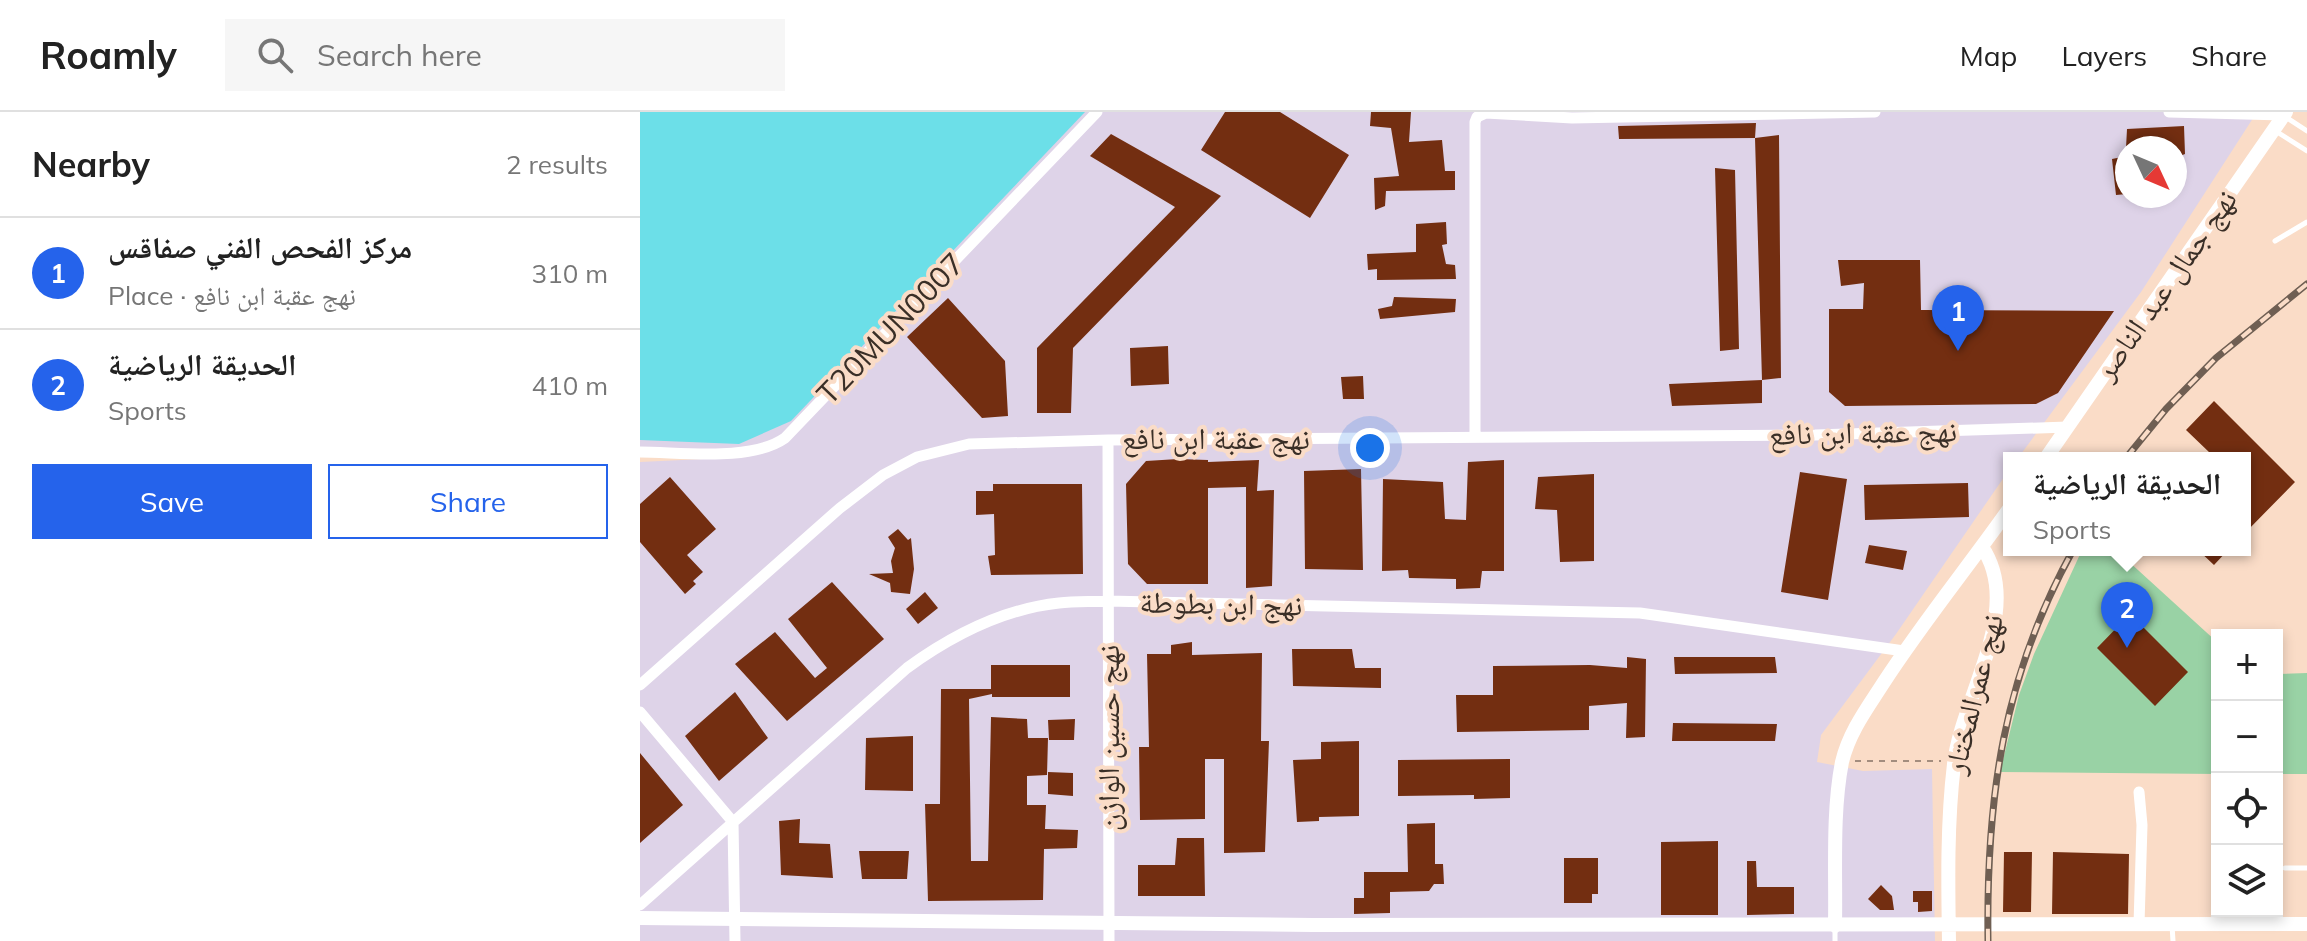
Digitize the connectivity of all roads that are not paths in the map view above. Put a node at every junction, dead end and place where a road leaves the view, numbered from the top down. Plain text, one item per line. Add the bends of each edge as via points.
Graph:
1 (1097, 112) edge
2 (1875, 112) edge
3 (2169, 112) edge
4 (1785, 113) edge
5 (2284, 114) edge
6 (2273, 130) junction
7 (2307, 131) edge
8 (2307, 151) edge
9 (2307, 222) edge
10 (2275, 241) dead end
11 (2068, 427) junction
12 (1475, 437) junction
13 (1108, 440) junction
14 (640, 452) edge
15 (2050, 452) edge
16 (2003, 517) edge
17 (1982, 547) junction
18 (1108, 601) junction
19 (1904, 651) junction
20 (640, 685) edge
21 (640, 712) edge
22 (2139, 792) dead end
23 (733, 822) junction
24 (2285, 868) dead end
25 (2307, 868) edge
26 (640, 905) edge
27 (640, 918) edge
28 (735, 919) junction
29 (1110, 924) junction
30 (2139, 924) junction
31 (2171, 924) junction
32 (2307, 924) edge
33 (1949, 925) junction
34 (1835, 934) edge
35 (735, 941) edge
36 (1109, 941) edge
37 (1949, 941) edge
38 (2173, 941) edge

1 - 14 street, T20MUN0007 via 785,438 737,453
2 - 4 street
3 - 5 street
4 - 12 street via 1477,117
5 - 6 street, نهج جمال عبد الناصر
5 - 7 lane
6 - 8 lane
6 - 11 street, نهج جمال عبد الناصر
9 - 10 lane
11 - 12 street, نهج عقبة ابن نافع
11 - 15 street, نهج جمال عبد الناصر
12 - 13 street, نهج عقبة ابن نافع
13 - 18 street, نهج حسين الوازن
13 - 20 street, نهج عقبة ابن نافع via 969,444 917,457 840,508
16 - 17 street
17 - 19 street
17 - 33 street, نهج عمرالمختار via 1991,561 1997,597 1954,760
18 - 19 street, نهج ابن بطوطة via 1640,613
18 - 23 street, نهج ابن بطوطة via 1057,603 999,616 938,645
18 - 29 street, نهج حسين الوازن
19 - 34 street via 1860,718 1843,761 1837,802
21 - 23 street
22 - 30 street
23 - 26 street, نهج ابن بطوطة
23 - 28 street
24 - 25 lane
27 - 28 street
28 - 29 street
28 - 35 street
29 - 34 street
29 - 36 street, نهج حسين الوازن
30 - 31 street
30 - 33 street
31 - 32 street
31 - 38 lane
33 - 34 street
33 - 37 street, نهج عمرالمختار

